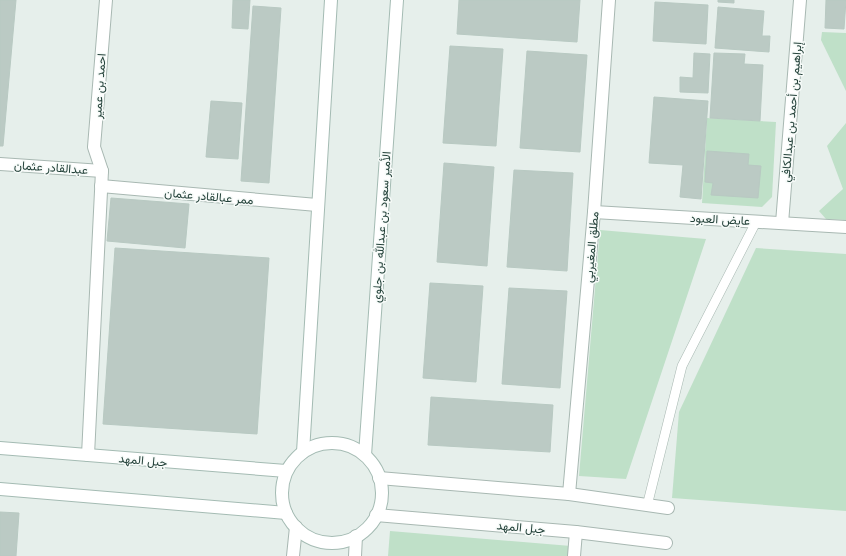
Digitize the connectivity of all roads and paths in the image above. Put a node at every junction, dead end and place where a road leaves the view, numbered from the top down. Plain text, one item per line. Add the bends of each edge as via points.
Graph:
1 (106, 0) edge
2 (331, 0) edge
3 (398, 0) edge
4 (609, 0) edge
5 (800, 0) edge
6 (0, 164) edge
7 (102, 171) junction
8 (101, 186) junction
9 (317, 206) junction
10 (594, 212) junction
11 (756, 222) junction
12 (782, 223) junction
13 (846, 227) edge
14 (0, 448) edge
15 (303, 452) junction
16 (88, 455) junction
17 (365, 455) junction
18 (286, 471) junction
19 (380, 478) junction
20 (0, 490) edge
21 (569, 494) junction
22 (647, 506) junction
23 (668, 508) dead end
24 (286, 513) junction
25 (376, 515) junction
26 (296, 528) junction
27 (576, 532) junction
28 (356, 536) junction
29 (666, 544) dead end
30 (293, 556) edge
31 (355, 556) edge
32 (574, 556) edge

1 - 7 street, احمد بن عمير via 94,147
2 - 9 street
3 - 17 street, الأمير سعود بن عبدالله بن جلوي
4 - 10 street, مطلق المغيربي
5 - 12 street, إبراهيم بن أحمد بن عبدالكافي
6 - 7 street, عبدالقادر عثمان
7 - 8 street
8 - 9 street, ممر عبالقادر عثمان
8 - 16 street
9 - 15 street
10 - 11 street, عايض العبود
10 - 21 street, مطلق المغيربي
11 - 12 street, عايض العبود
11 - 22 lane via 682,366
12 - 13 street, عايض العبود
14 - 16 street, جبل المهد
15 - 17 street via 318,445 334,443 351,446
15 - 18 street
16 - 18 street, جبل المهد
17 - 19 street
18 - 24 street via 282,487
19 - 21 street
19 - 25 street via 382,490
20 - 24 street
21 - 22 street
22 - 23 street
24 - 26 street
25 - 27 street, جبل المهد
25 - 28 street via 368,527
26 - 28 street via 309,537 325,542 341,542
26 - 30 street
27 - 29 street, جبل المهد
27 - 32 street
28 - 31 street

